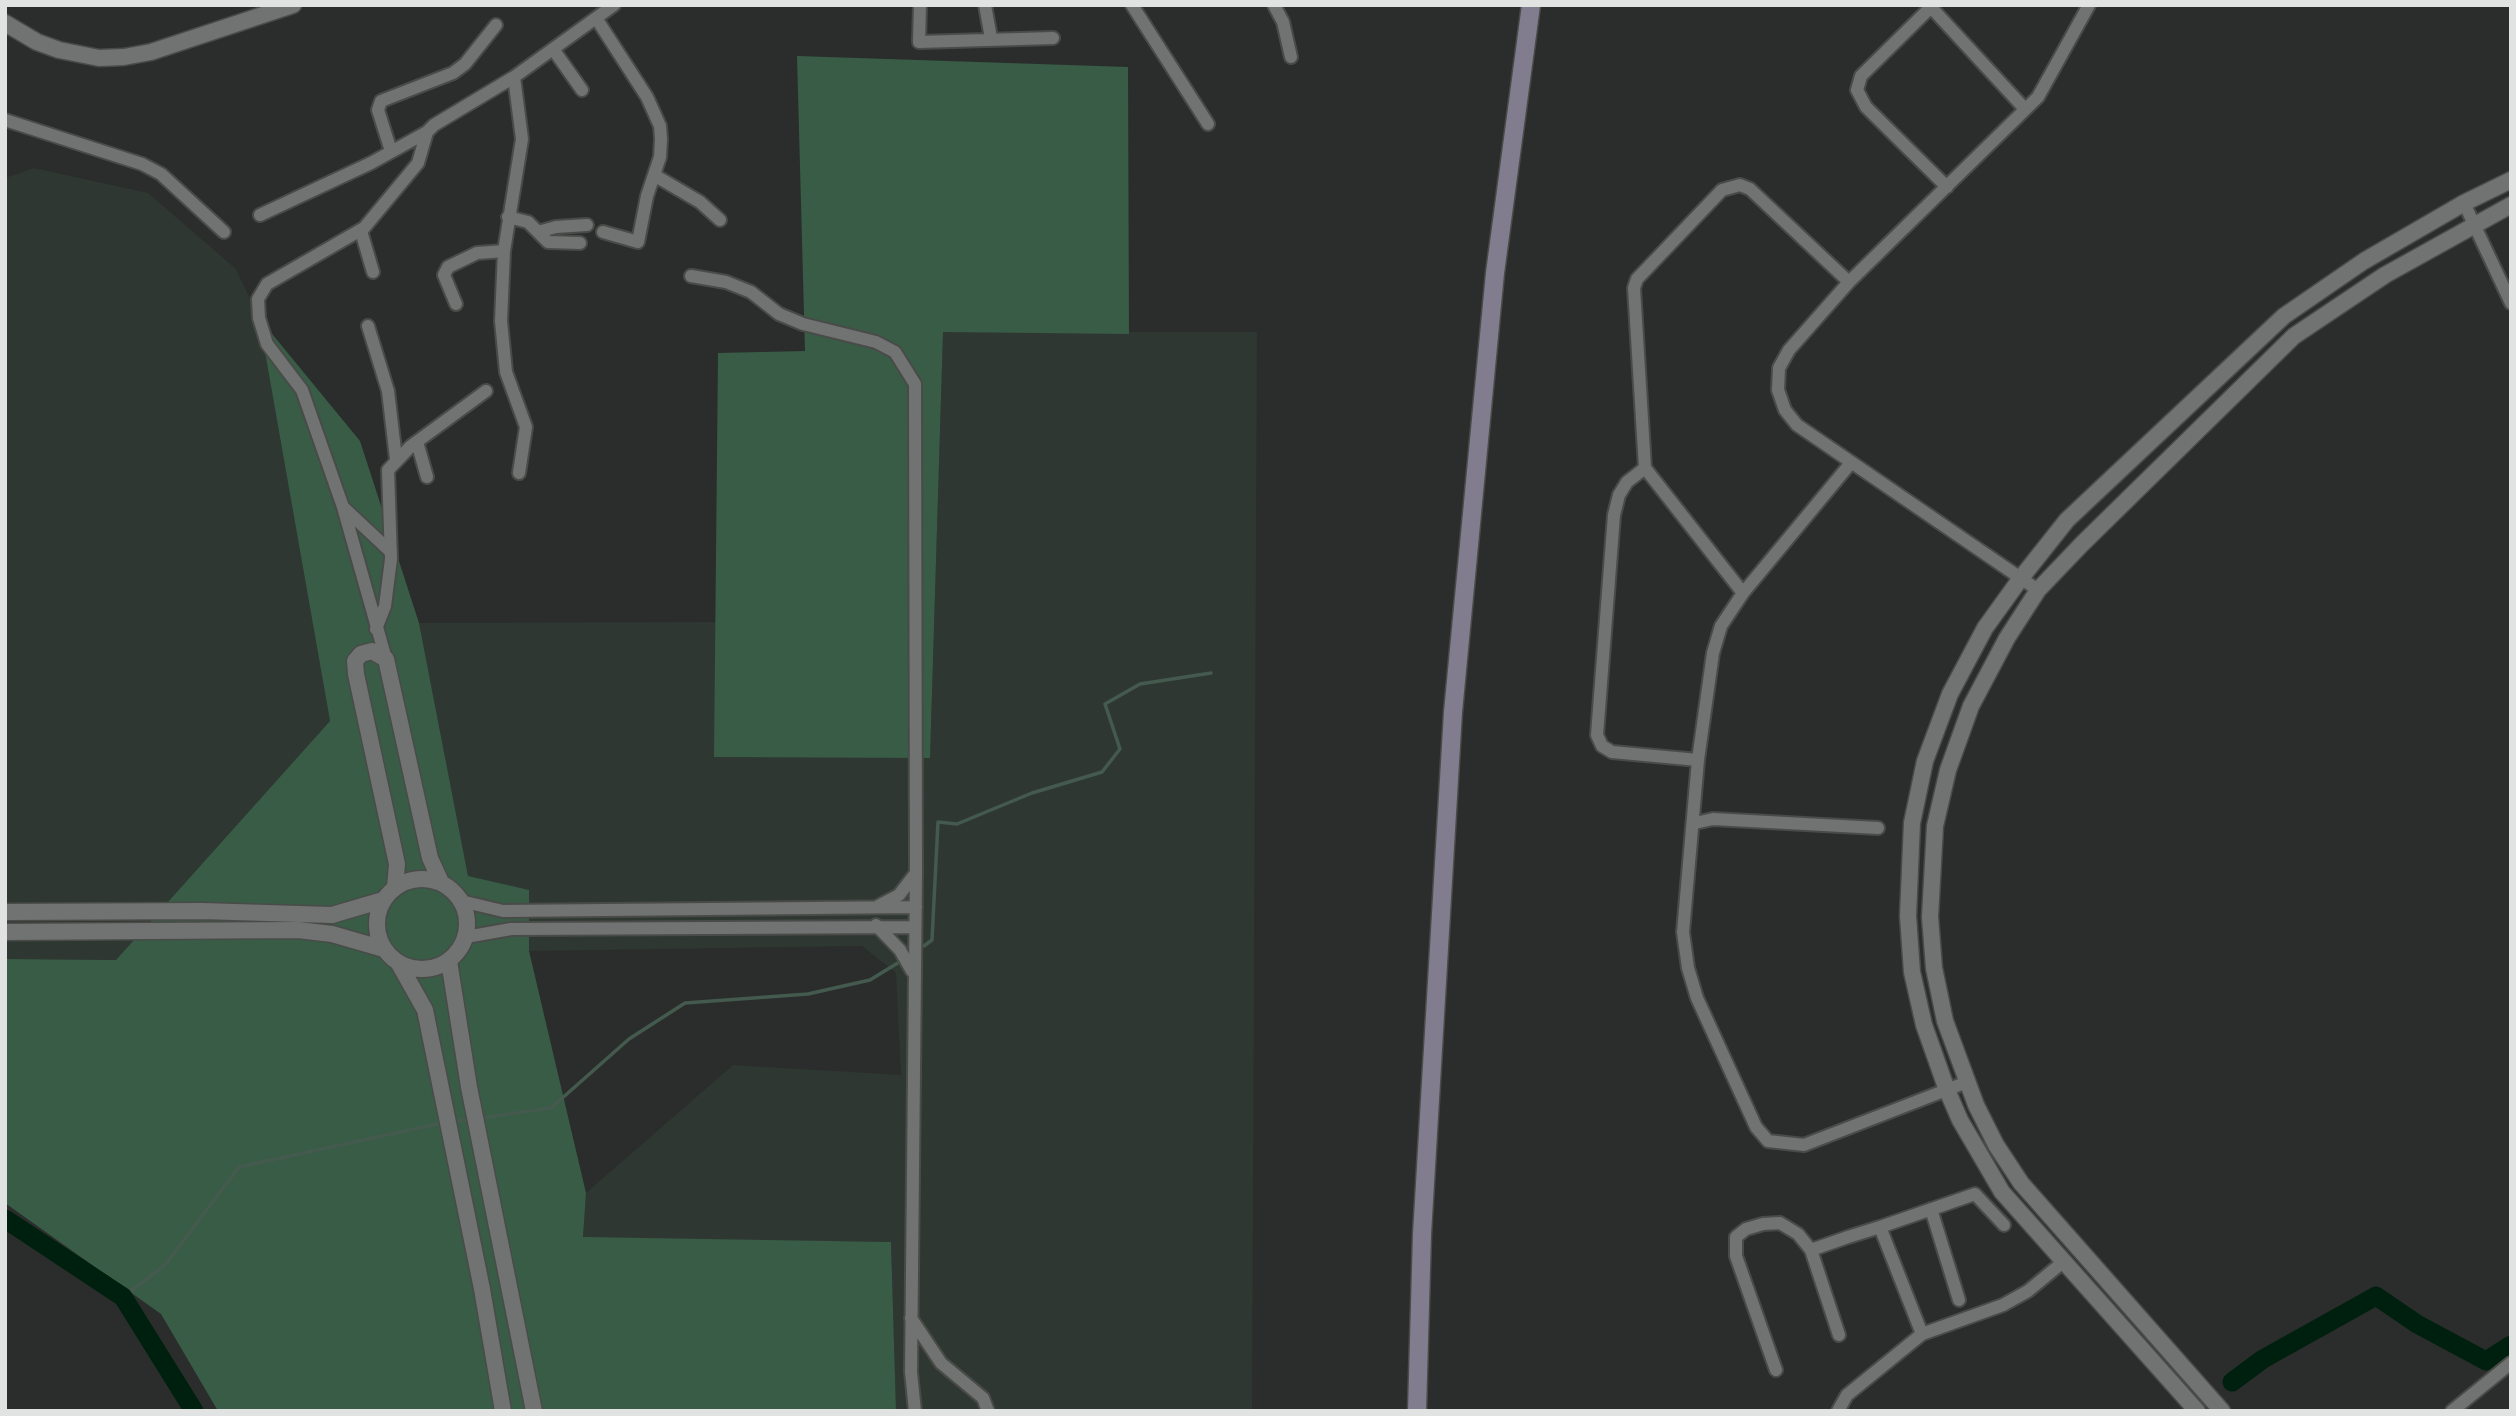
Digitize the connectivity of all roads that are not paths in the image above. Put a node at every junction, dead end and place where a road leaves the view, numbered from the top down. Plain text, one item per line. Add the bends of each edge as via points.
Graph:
1 (293, 5) edge
2 (614, 5) edge
3 (920, 5) edge
4 (985, 5) edge
5 (1274, 5) edge
6 (1531, 5) edge
7 (2089, 5) edge
8 (1930, 6) edge
9 (1137, 7) edge
10 (596, 18) junction
11 (5, 23) edge
12 (496, 25) dead end
13 (991, 38) junction
14 (1053, 38) dead end
15 (553, 49) junction
16 (1291, 57) dead end
17 (514, 77) junction
18 (582, 90) dead end
19 (2025, 109) junction
20 (5, 120) edge
21 (1208, 124) dead end
22 (427, 132) junction
23 (391, 151) junction
24 (654, 174) junction
25 (2511, 180) edge
26 (1947, 187) junction
27 (2464, 202) junction
28 (2511, 205) edge
29 (260, 215) dead end
30 (508, 217) junction
31 (720, 220) dead end
32 (2475, 223) junction
33 (587, 225) dead end
34 (360, 231) junction
35 (224, 232) dead end
36 (603, 232) dead end
37 (538, 233) junction
38 (580, 243) dead end
39 (504, 251) junction
40 (373, 272) dead end
41 (691, 276) dead end
42 (1849, 282) junction
43 (2511, 303) edge
44 (456, 304) dead end
45 (368, 326) dead end
46 (486, 391) dead end
47 (417, 442) junction
48 (396, 458) junction
49 (1850, 464) junction
50 (1645, 468) junction
51 (519, 473) dead end
52 (428, 477) dead end
53 (343, 507) junction
54 (391, 552) junction
55 (2021, 578) junction
56 (2038, 590) junction
57 (1743, 593) junction
58 (376, 629) junction
59 (386, 659) junction
60 (1698, 760) junction
61 (1695, 822) junction
62 (1878, 828) dead end
63 (916, 873) junction
64 (441, 882) junction
65 (395, 887) junction
66 (383, 900) junction
67 (461, 901) junction
68 (875, 907) junction
69 (916, 907) junction
70 (5, 912) edge
71 (876, 925) junction
72 (915, 927) junction
73 (5, 932) edge
74 (466, 937) junction
75 (384, 949) junction
76 (449, 961) junction
77 (398, 962) junction
78 (914, 975) junction
79 (1967, 1082) junction
80 (1947, 1090) junction
81 (1931, 1209) junction
82 (2004, 1225) dead end
83 (1880, 1227) junction
84 (1811, 1250) junction
85 (2063, 1262) junction
86 (1959, 1300) dead end
87 (911, 1317) junction
88 (1922, 1334) junction
89 (1839, 1335) dead end
90 (2511, 1363) edge
91 (1776, 1370) dead end
92 (503, 1411) edge
93 (534, 1411) edge
94 (915, 1411) edge
95 (988, 1411) edge
96 (1417, 1411) edge
97 (1838, 1411) edge
98 (2197, 1411) edge
99 (2222, 1411) edge
100 (2452, 1411) edge

1 - 11 street via 124,57 99,58 59,50
2 - 10 street
3 - 13 street via 919,43
4 - 13 street
5 - 16 street
6 - 96 main road via 1495,273 1453,712 1422,1234
7 - 19 street via 2038,97
8 - 19 street
8 - 26 street via 1861,76 1857,90 1866,107
9 - 21 street
10 - 15 street
10 - 24 street via 654,110 661,139
12 - 23 street via 453,73 382,101 378,110
13 - 14 street
15 - 17 street
15 - 18 street
17 - 22 street
17 - 30 street via 522,139
19 - 26 street
20 - 35 street via 142,164 161,174
22 - 23 street
22 - 34 street via 418,163
23 - 29 street
24 - 31 street
24 - 36 street via 638,242
25 - 27 street
26 - 42 street
27 - 32 street
27 - 55 street via 2364,261 2284,316 2067,520
28 - 32 street
30 - 37 street via 528,222
30 - 39 street
32 - 43 street
32 - 56 street via 2385,275 2294,336
33 - 37 street
34 - 40 street
34 - 53 street via 267,284 258,299 267,344 302,390
37 - 38 street via 548,242
39 - 44 street via 473,254 445,271
39 - 51 street via 501,321 506,372 526,427
41 - 63 street via 751,292 779,314 803,324 876,342 895,352 915,384
42 - 49 street via 1788,350 1779,369 1778,390 1797,425
42 - 50 street via 1750,189 1740,185 1722,190 1637,279 1634,288
45 - 48 street via 388,391
46 - 47 street
47 - 48 street
47 - 52 street
48 - 54 street via 388,470
49 - 55 street
49 - 57 street
50 - 57 street
50 - 60 street via 1627,482 1614,515 1597,735 1602,746 1612,752
53 - 54 street
53 - 58 street
54 - 58 street via 385,606
55 - 56 street
55 - 80 street via 1985,628 1950,694 1925,761 1912,823 1908,884 1912,972 1924,1025
56 - 79 street via 1971,706 1948,770 1935,826 1929,884 1934,968 1945,1021
57 - 60 street via 1721,626 1713,653
58 - 59 street
59 - 64 street via 430,858
59 - 65 street via 372,651 355,661 397,864
60 - 61 street
61 - 62 street via 1713,819
61 - 80 street via 1683,932 1688,968 1697,998 1756,1127 1769,1141 1804,1145
63 - 68 street via 899,895
63 - 69 street
64 - 65 street via 417,878
64 - 67 street
65 - 66 street
66 - 70 street via 332,915
66 - 75 street via 377,919
67 - 68 street via 503,911
67 - 74 street
68 - 69 street
69 - 72 street
71 - 72 street
71 - 74 street via 511,929
71 - 78 street via 900,950
72 - 78 street
73 - 75 street via 298,930
74 - 76 street
75 - 77 street
76 - 77 street via 424,970
76 - 93 street via 469,1087
77 - 92 street via 425,1010
78 - 87 street
79 - 80 street
79 - 99 street via 1996,1145 2021,1183
80 - 85 street via 2001,1192
81 - 82 street via 1975,1194
81 - 83 street
81 - 86 street
83 - 84 street
83 - 88 street
84 - 89 street
84 - 91 street via 1798,1234 1780,1223 1763,1224 1736,1237 1736,1256
85 - 88 street via 2003,1305
85 - 98 street
87 - 94 street
87 - 95 street via 941,1363 983,1398
88 - 97 street via 1847,1395
90 - 100 street

